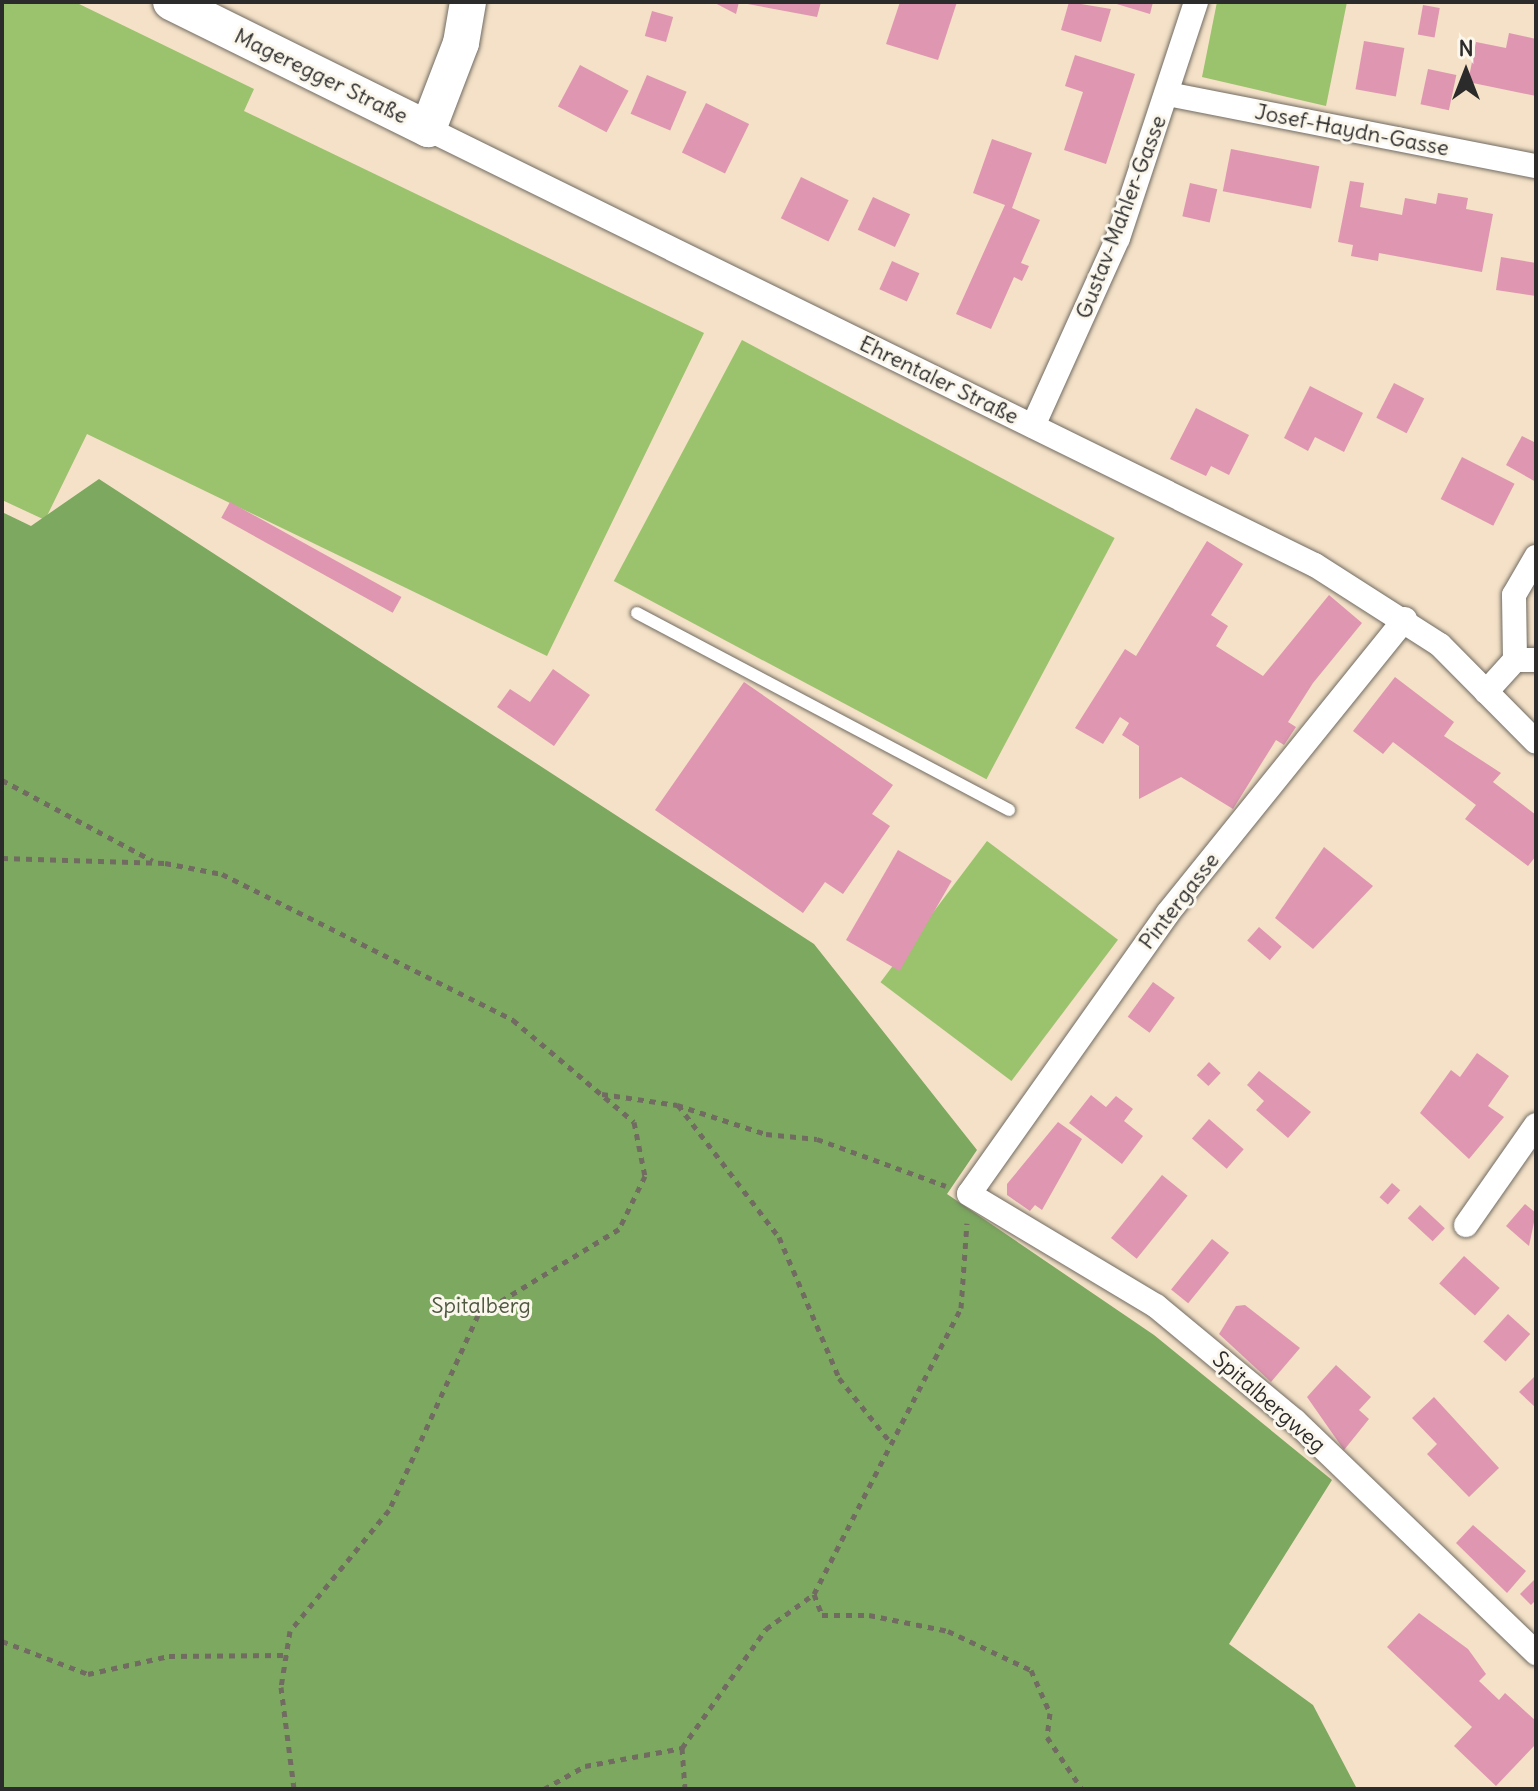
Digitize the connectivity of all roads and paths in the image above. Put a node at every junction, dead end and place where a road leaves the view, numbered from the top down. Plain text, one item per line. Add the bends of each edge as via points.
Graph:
1 (171, 2) edge
2 (468, 2) edge
3 (1196, 2) edge
4 (1168, 94) junction
5 (428, 129) junction
6 (1536, 166) edge
7 (1033, 426) junction
8 (1536, 557) edge
9 (637, 613) dead end
10 (1405, 619) junction
11 (1526, 660) edge
12 (1486, 692) junction
13 (1536, 742) edge
14 (2, 780) edge
15 (1009, 810) dead end
16 (2, 858) edge
17 (156, 863) junction
18 (601, 1094) junction
19 (677, 1105) junction
20 (1536, 1125) edge
21 (969, 1194) junction
22 (1466, 1225) dead end
23 (891, 1443) junction
24 (814, 1594) junction
25 (2, 1641) edge
26 (1536, 1653) edge
27 (286, 1655) junction
28 (682, 1748) junction
29 (294, 1789) edge
30 (544, 1789) edge
31 (685, 1789) edge
32 (1082, 1789) edge

1 - 5 street, Mageregger Straße
2 - 5 street via 461,43
3 - 4 street, Gustav-Mahler-Gasse
4 - 6 street, Josef-Haydn-Gasse
4 - 7 street, Gustav-Mahler-Gasse via 1103,275
5 - 7 street, Ehrentaler Straße
7 - 10 street, Ehrentaler Straße via 1315,565
8 - 11 street via 1514,595
9 - 15 lane
10 - 12 street, Ehrentaler Straße
10 - 21 street, Pintergasse via 1120,976
11 - 12 street
12 - 13 street, Ehrentaler Straße
14 - 17 path
16 - 17 path
17 - 18 path via 222,874 513,1020
18 - 19 path
18 - 27 path via 634,1122 645,1176 619,1229 478,1315 389,1510 290,1631
19 - 21 path via 766,1134 817,1139
19 - 23 path via 779,1237 839,1378
20 - 22 street
21 - 23 path via 961,1308
21 - 26 street, Spitalbergweg via 1156,1306 1295,1421
23 - 24 path
24 - 28 path via 766,1629
24 - 32 path via 822,1615 869,1615 948,1631 1031,1670 1050,1713 1047,1737
25 - 27 path via 88,1674 169,1656
27 - 29 path via 281,1687
28 - 30 path via 585,1766
28 - 31 path

